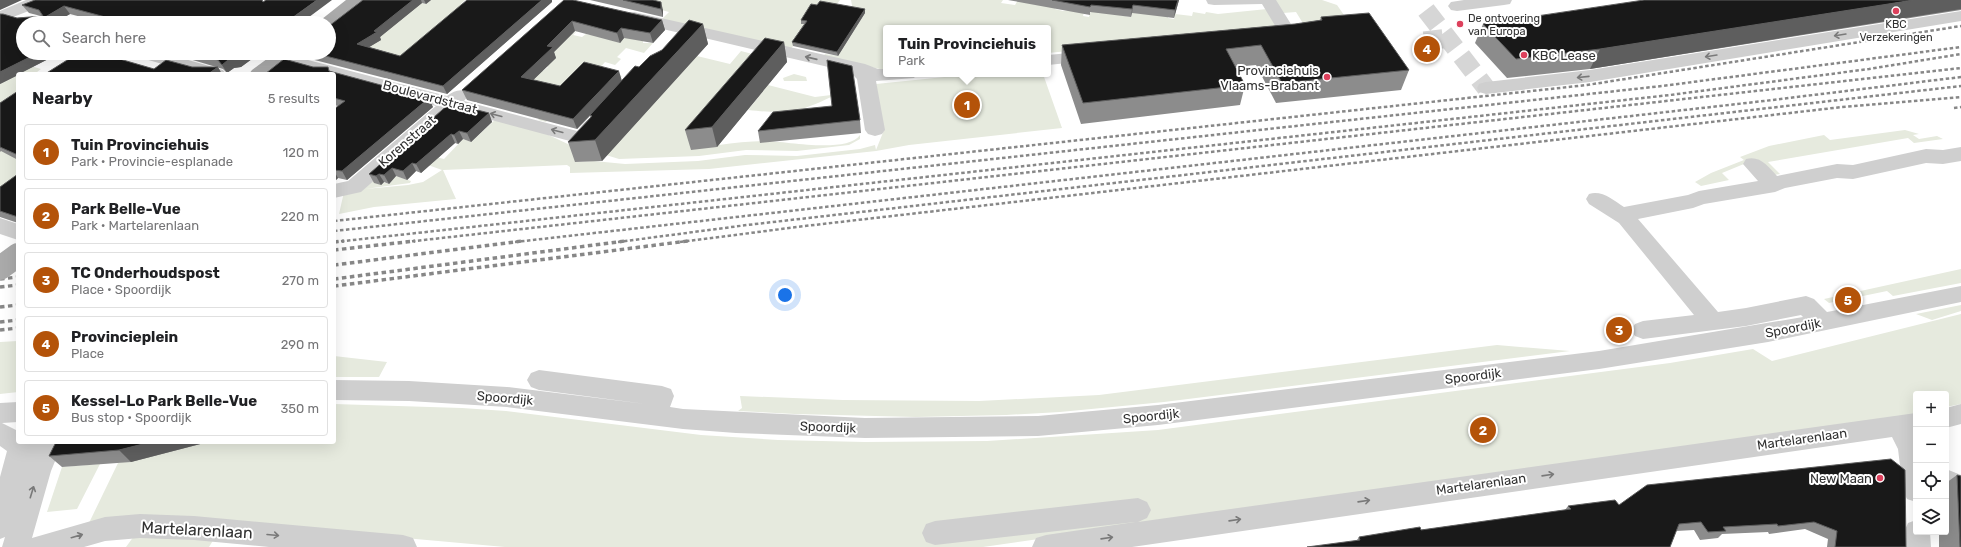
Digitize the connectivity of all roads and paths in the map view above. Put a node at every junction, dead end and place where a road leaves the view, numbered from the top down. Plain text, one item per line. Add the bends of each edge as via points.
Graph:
1 (41, 0) edge
2 (357, 0) edge
3 (1214, 0) edge
4 (1258, 0) edge
5 (1268, 0) edge
6 (1504, 0) edge
7 (1457, 6) dead end
8 (618, 13) edge
9 (4, 16) edge
10 (335, 16) edge
11 (1961, 16) edge
12 (16, 18) edge
13 (692, 30) junction
14 (1259, 40) edge
15 (672, 52) edge
16 (1110, 54) edge
17 (168, 60) edge
18 (277, 60) edge
19 (297, 60) edge
20 (1051, 60) edge
21 (210, 72) edge
22 (261, 72) edge
23 (832, 75) edge
24 (871, 75) junction
25 (883, 76) edge
26 (475, 82) edge
27 (1486, 88) dead end
28 (451, 102) junction
29 (608, 109) edge
30 (875, 130) dead end
31 (1961, 154) edge
32 (1753, 164) dead end
33 (1776, 185) junction
34 (336, 191) edge
35 (1596, 199) dead end
36 (1623, 216) junction
37 (0, 226) edge
38 (16, 231) edge
39 (16, 256) edge
40 (0, 268) edge
41 (1961, 294) edge
42 (1712, 321) junction
43 (1822, 322) junction
44 (1643, 330) dead end
45 (539, 380) dead end
46 (336, 390) edge
47 (16, 412) edge
48 (0, 414) edge
49 (1961, 414) edge
50 (654, 415) junction
51 (1949, 417) edge
52 (1907, 424) edge
53 (0, 433) edge
54 (16, 442) edge
55 (49, 444) edge
56 (22, 445) edge
57 (1913, 463) edge
58 (1949, 481) edge
59 (1961, 486) edge
60 (1138, 510) dead end
61 (0, 527) edge
62 (935, 533) dead end
63 (1917, 535) edge
64 (1062, 538) edge
65 (16, 547) edge
66 (40, 547) edge
67 (403, 547) edge
68 (1917, 547) edge

1 - 9 street
2 - 10 main road
3 - 4 street
5 - 14 street via 1290,36
6 - 7 street
8 - 13 street
9 - 12 street
11 -> 27 street via 1590,76
13 - 15 street
24 -> 13 street via 865,70
16 - 20 street
17 - 21 street
18 - 22 main road
19 - 28 street, Boulevardstraat
23 - 24 street
24 - 25 street
24 - 30 street
26 - 28 street, Korenstraat
29 -> 28 street, Boulevardstraat via 581,138
28 - 34 street, Korenstraat via 354,187
31 - 33 street via 1926,156 1853,172 1837,172 1779,182
32 - 33 street
33 - 36 street via 1699,198
35 - 36 street
36 - 42 street via 1660,250
37 - 38 street
39 - 40 main road, bridge
41 - 43 street, Spoordijk
42 - 43 street via 1806,305
42 - 44 street
43 - 50 street, Spoordijk via 1599,360 1092,422 993,428 865,428 736,423
45 - 50 street via 662,396
46 - 50 street, Spoordijk via 507,397
47 - 48 street
49 - 51 street
52 - 57 street
64 -> 52 street, Martelarenlaan
53 - 54 street
65 -> 55 street via 38,471
56 - 61 street
58 - 59 street
60 - 64 street
62 - 64 street
63 - 68 street
66 -> 67 street, Martelarenlaan via 105,529 140,526 194,528

